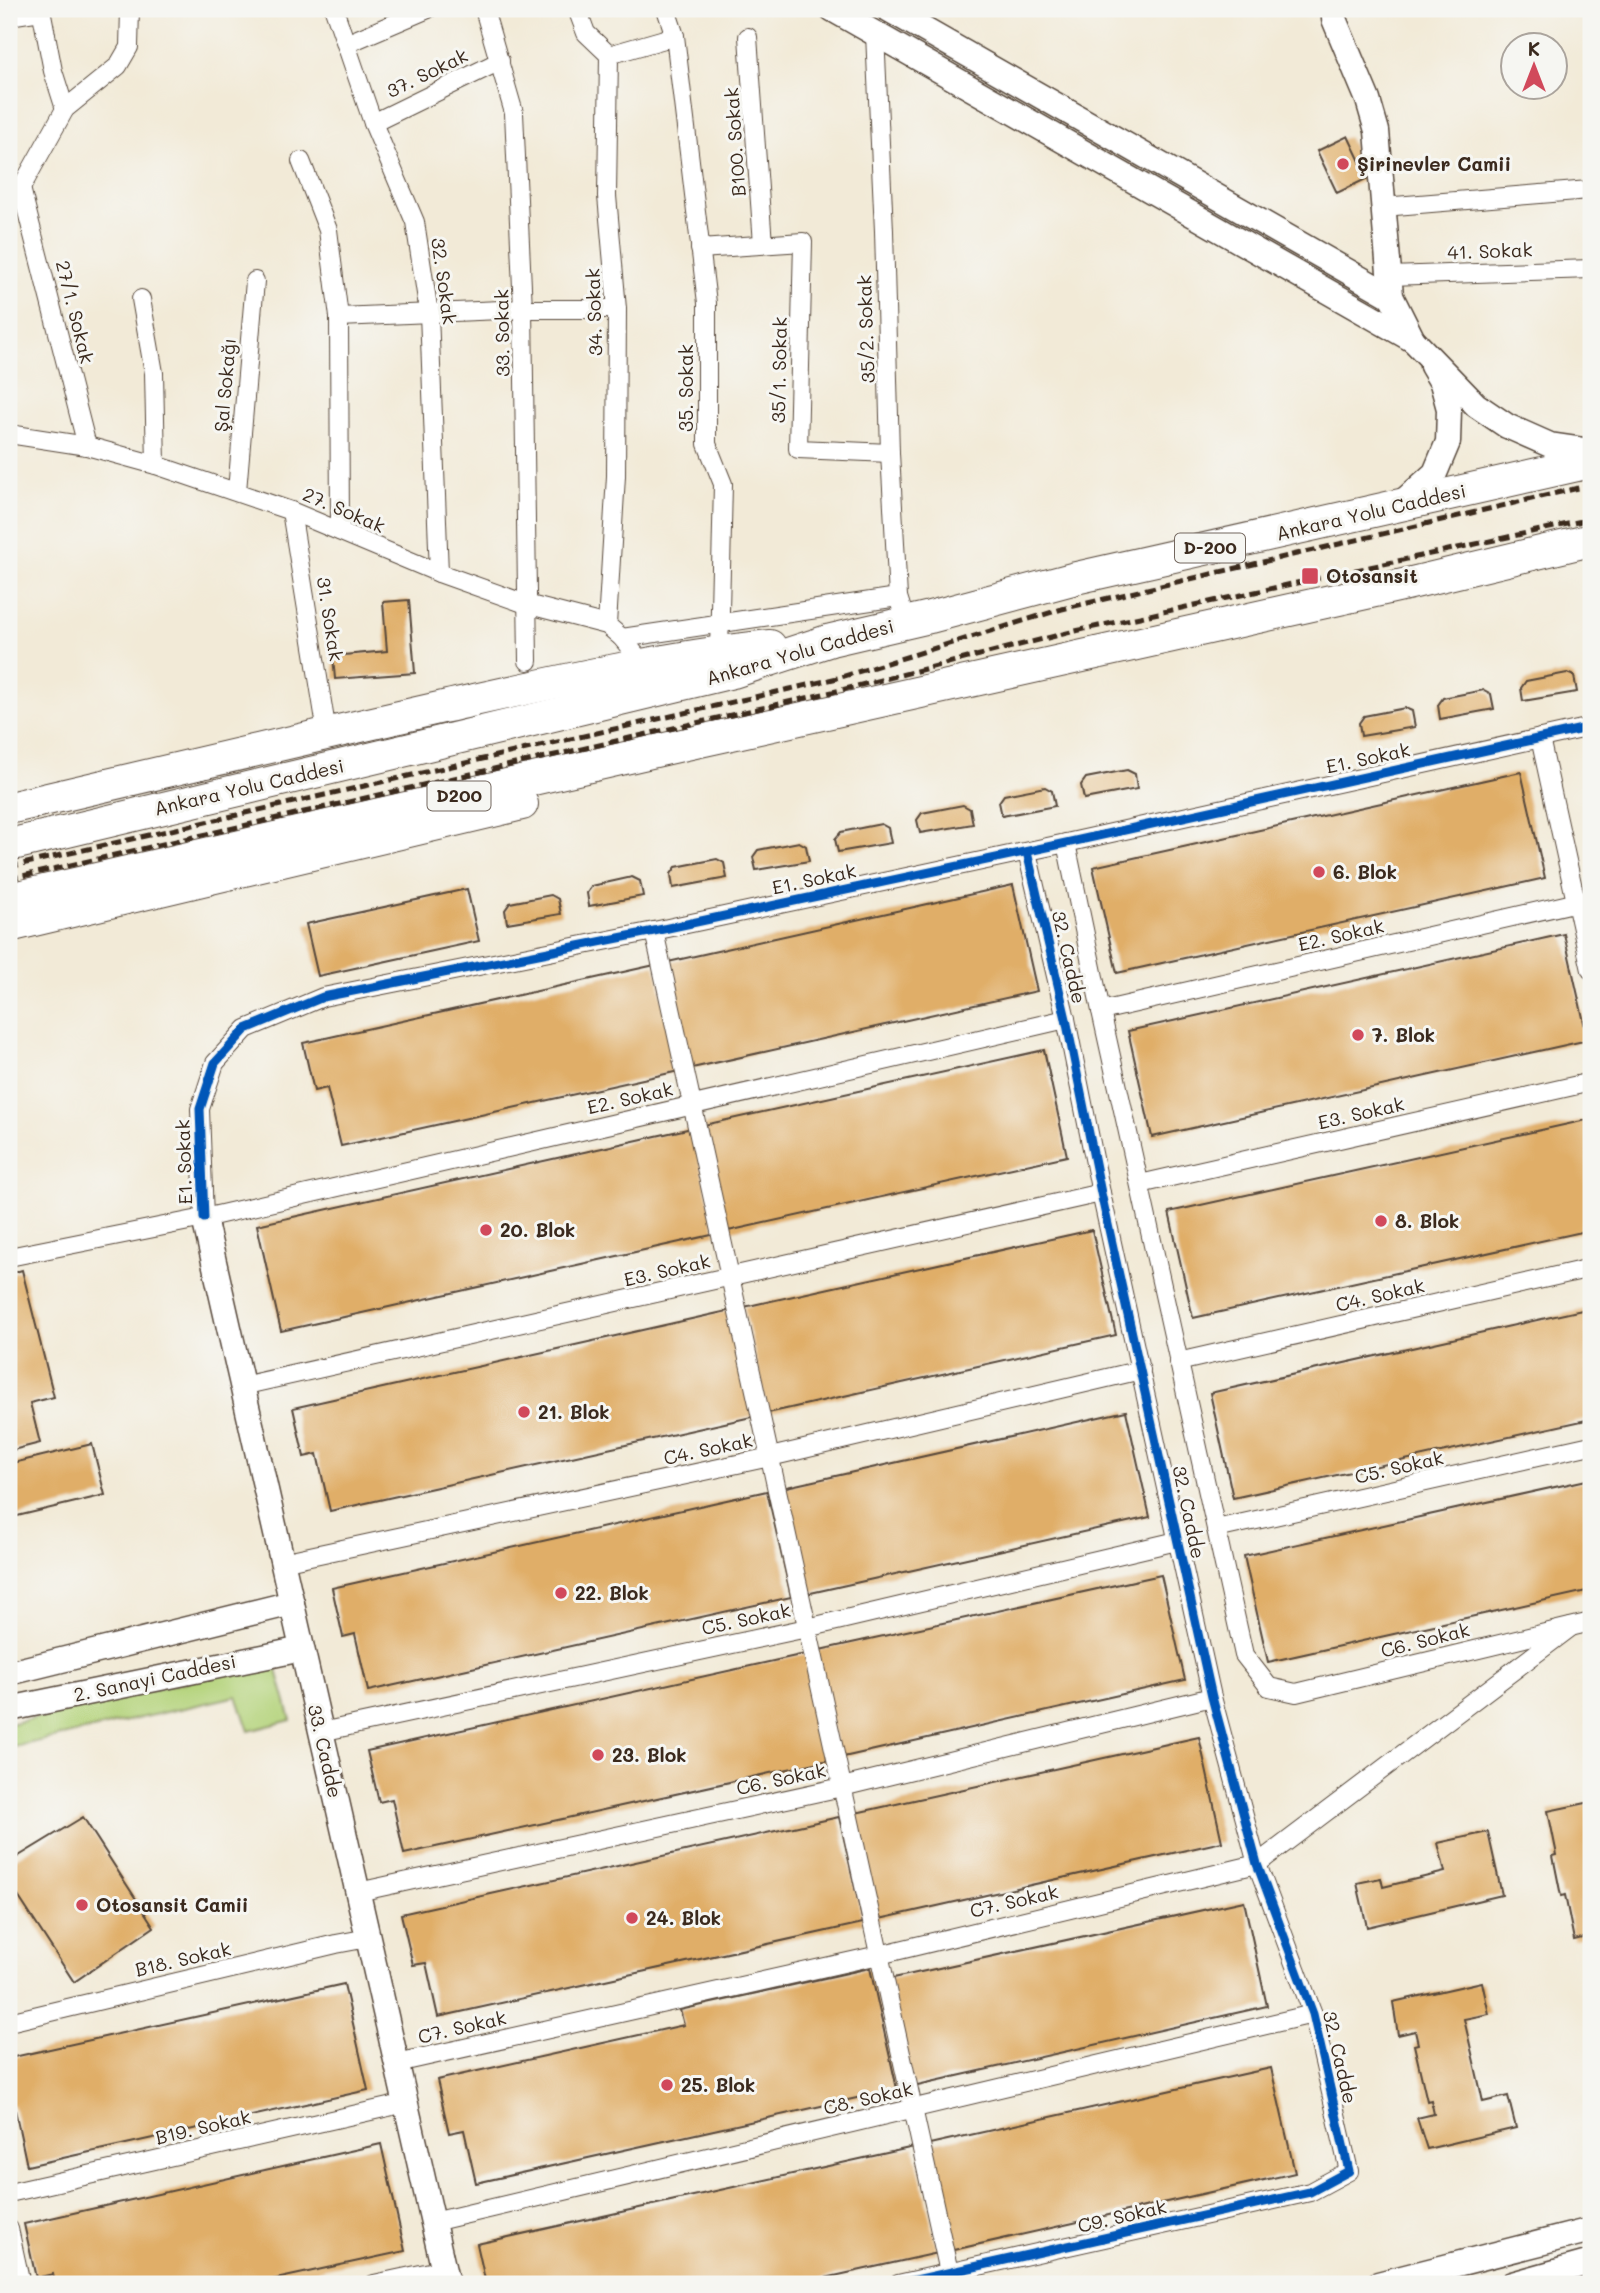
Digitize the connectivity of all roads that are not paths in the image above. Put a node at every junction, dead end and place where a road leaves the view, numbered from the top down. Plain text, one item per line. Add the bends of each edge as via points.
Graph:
1 (130, 9) edge
2 (334, 9) edge
3 (428, 9) edge
4 (484, 9) edge
5 (578, 9) edge
6 (666, 9) edge
7 (832, 9) edge
8 (888, 9) edge
9 (1334, 9) edge
10 (41, 10) edge
11 (9, 16) edge
12 (875, 34) junction
13 (675, 36) junction
14 (748, 37) dead end
15 (346, 44) junction
16 (609, 55) junction
17 (500, 61) junction
18 (65, 109) junction
19 (373, 123) junction
20 (300, 161) dead end
21 (21, 188) junction
22 (1589, 190) dead end
23 (9, 202) edge
24 (1383, 206) junction
25 (763, 244) junction
26 (700, 249) junction
27 (1591, 269) edge
28 (255, 281) dead end
29 (1390, 286) junction
30 (141, 299) dead end
31 (523, 309) junction
32 (617, 309) junction
33 (429, 313) junction
34 (339, 317) junction
35 (1420, 348) junction
36 (9, 434) edge
37 (88, 446) junction
38 (1591, 451) edge
39 (890, 453) junction
40 (1591, 462) edge
41 (156, 466) junction
42 (237, 492) junction
43 (1397, 507) junction
44 (291, 511) junction
45 (340, 531) junction
46 (1591, 540) edge
47 (439, 573) junction
48 (526, 604) junction
49 (902, 610) junction
50 (607, 625) junction
51 (622, 638) junction
52 (720, 638) junction
53 (831, 640) junction
54 (528, 661) dead end
55 (643, 664) junction
56 (910, 694) junction
57 (1591, 727) edge
58 (327, 733) junction
59 (1540, 738) junction
60 (9, 808) edge
61 (1066, 843) junction
62 (9, 845) edge
63 (1027, 852) junction
64 (9, 900) edge
65 (1584, 901) edge
66 (9, 926) edge
67 (654, 931) junction
68 (1591, 970) edge
69 (1101, 1011) junction
70 (1066, 1018) junction
71 (1591, 1082) edge
72 (692, 1105) junction
73 (1140, 1185) junction
74 (1101, 1194) junction
75 (204, 1218) junction
76 (9, 1256) edge
77 (1591, 1268) edge
78 (730, 1278) junction
79 (1178, 1362) junction
80 (1141, 1370) junction
81 (242, 1386) junction
82 (1591, 1446) edge
83 (770, 1457) junction
84 (1216, 1529) junction
85 (1177, 1541) junction
86 (282, 1562) junction
87 (292, 1602) junction
88 (1591, 1622) edge
89 (1571, 1627) junction
90 (807, 1628) junction
91 (302, 1648) junction
92 (9, 1672) edge
93 (1269, 1687) joint
94 (1212, 1697) junction
95 (9, 1709) edge
96 (321, 1732) junction
97 (842, 1787) junction
98 (1257, 1864) junction
99 (358, 1892) junction
100 (368, 1938) junction
101 (879, 1955) junction
102 (1313, 2014) junction
103 (9, 2022) edge
104 (397, 2063) junction
105 (406, 2103) junction
106 (913, 2109) junction
107 (1349, 2171) joint
108 (9, 2193) edge
109 (433, 2222) junction
110 (9, 2229) edge
111 (1591, 2231) edge
112 (1591, 2262) edge
113 (949, 2272) junction
114 (445, 2277) edge
115 (21, 2284) edge
116 (374, 2284) edge
117 (898, 2284) edge
118 (1378, 2284) edge
119 (1512, 2284) edge

1 - 18 street via 129,47 118,66
2 - 15 street, 32. Sokak
3 - 15 street
4 - 17 street, 33. Sokak
5 - 16 street via 586,33
6 - 13 street, 35. Sokak
7 - 12 main road
8 - 29 main road
9 - 24 main road via 1377,131
10 - 11 street
10 - 18 street
12 - 35 main road
12 - 39 street, 35/2. Sokak
13 - 16 street
13 - 26 street, 35. Sokak
14 - 25 street, B100. Sokak
15 - 19 street, 32. Sokak
16 - 32 street, 34. Sokak via 607,196
17 - 19 street, 37. Sokak
17 - 31 street, 33. Sokak via 514,113
18 - 21 street
19 - 33 street, 32. Sokak via 415,222
20 - 34 street via 328,230
21 - 23 street
21 - 37 street, 27/1. Sokak
22 - 24 street
24 - 29 main road
25 - 26 street
25 - 39 street, 35/1. Sokak via 803,242 798,449
26 - 52 street, 35. Sokak via 707,303 708,444 723,484
27 - 29 street, 41. Sokak
28 - 42 street, Şal Sokağı
29 - 35 main road
30 - 41 street via 154,373
31 - 32 street
31 - 33 street
31 - 48 street, 33. Sokak
32 - 50 street, 34. Sokak via 616,476
33 - 34 street
33 - 47 street, 32. Sokak
34 - 45 street
35 - 38 main road via 1476,405 1507,426 1550,445
35 - 43 main road via 1442,383 1449,409 1448,442 1435,473
36 - 37 street, 27. Sokak
37 - 41 street, 27. Sokak
39 - 49 street, 35/2. Sokak
40 - 43 highway, Ankara Yolu Caddesi / D-200
41 - 42 street, 27. Sokak
42 - 44 street, 27. Sokak
43 - 49 highway, Ankara Yolu Caddesi / D-200 via 1076,578
44 - 45 street, 27. Sokak
44 - 58 street, 31. Sokak
45 - 47 street, 27. Sokak
46 - 56 highway
47 - 48 street, 27. Sokak
48 - 50 street, 27. Sokak
48 - 54 street, 33. Sokak
49 - 52 street
49 - 53 highway, Ankara Yolu Caddesi / D-200
50 - 51 street, 27. Sokak
51 - 52 street
51 - 55 street, 27. Sokak
52 - 53 highway
52 - 55 highway
53 - 62 highway, Ankara Yolu Caddesi via 733,672
55 - 58 highway
56 - 64 highway, D200
56 - 66 highway via 653,773
57 - 59 street, E1. Sokak
58 - 60 highway
59 - 61 street, E1. Sokak
59 - 65 street
61 - 63 street, E1. Sokak
61 - 69 street, 32. Cadde
63 - 67 street, E1. Sokak
63 - 70 street, 32. Cadde
65 - 68 street
65 - 69 street, E2. Sokak
67 - 72 street
67 - 75 street, E1. Sokak via 323,997 246,1029 215,1063 200,1109
69 - 73 street, 32. Cadde
70 - 72 street, E2. Sokak
70 - 74 street, 32. Cadde
71 - 73 street, E3. Sokak
72 - 75 street, E2. Sokak
72 - 78 street
73 - 79 street, 32. Cadde
74 - 78 street, E3. Sokak
74 - 80 street, 32. Cadde
75 - 76 street, E2. Sokak
75 - 81 main road, 33. Cadde
77 - 79 street, C4. Sokak
78 - 81 street, E3. Sokak
78 - 83 street
79 - 84 street, 32. Cadde
80 - 83 street, C4. Sokak
80 - 85 street, 32. Cadde
81 - 86 main road, 33. Cadde
82 - 84 street, C5. Sokak
83 - 86 street, C4. Sokak
83 - 90 street
84 - 93 street, 32. Cadde via 1244,1655
85 - 90 street, C5. Sokak
85 - 94 street, 32. Cadde
86 - 87 main road, 33. Cadde
87 - 91 main road, 33. Cadde
87 - 92 main road, 2. Sanayi Caddesi
88 - 89 street, C6. Sokak
89 - 93 street, C6. Sokak via 1296,1693
89 - 98 street, C7. Sokak
90 - 96 street, C5. Sokak
90 - 97 street
91 - 95 main road, 2. Sanayi Caddesi
91 - 96 main road, 33. Cadde
94 - 97 street, C6. Sokak
94 - 98 street, 32. Cadde
96 - 99 main road, 33. Cadde
97 - 99 street, C6. Sokak
97 - 101 street
98 - 101 street, C7. Sokak
98 - 102 street, 32. Cadde
99 - 100 main road, 33. Cadde
100 - 103 street, B18. Sokak
100 - 104 main road, 33. Cadde
101 - 104 street, C7. Sokak
101 - 106 street
102 - 106 street, C8. Sokak
102 - 107 street, 32. Cadde
104 - 105 main road, 33. Cadde
105 - 108 street, B19. Sokak
105 - 109 main road, 33. Cadde
106 - 109 street, C8. Sokak
106 - 113 street
107 - 113 street, C9. Sokak via 1310,2192
109 - 114 main road, 33. Cadde
110 - 115 street
111 - 118 main road
112 - 119 main road
113 - 117 street, C9. Sokak
114 - 116 street

